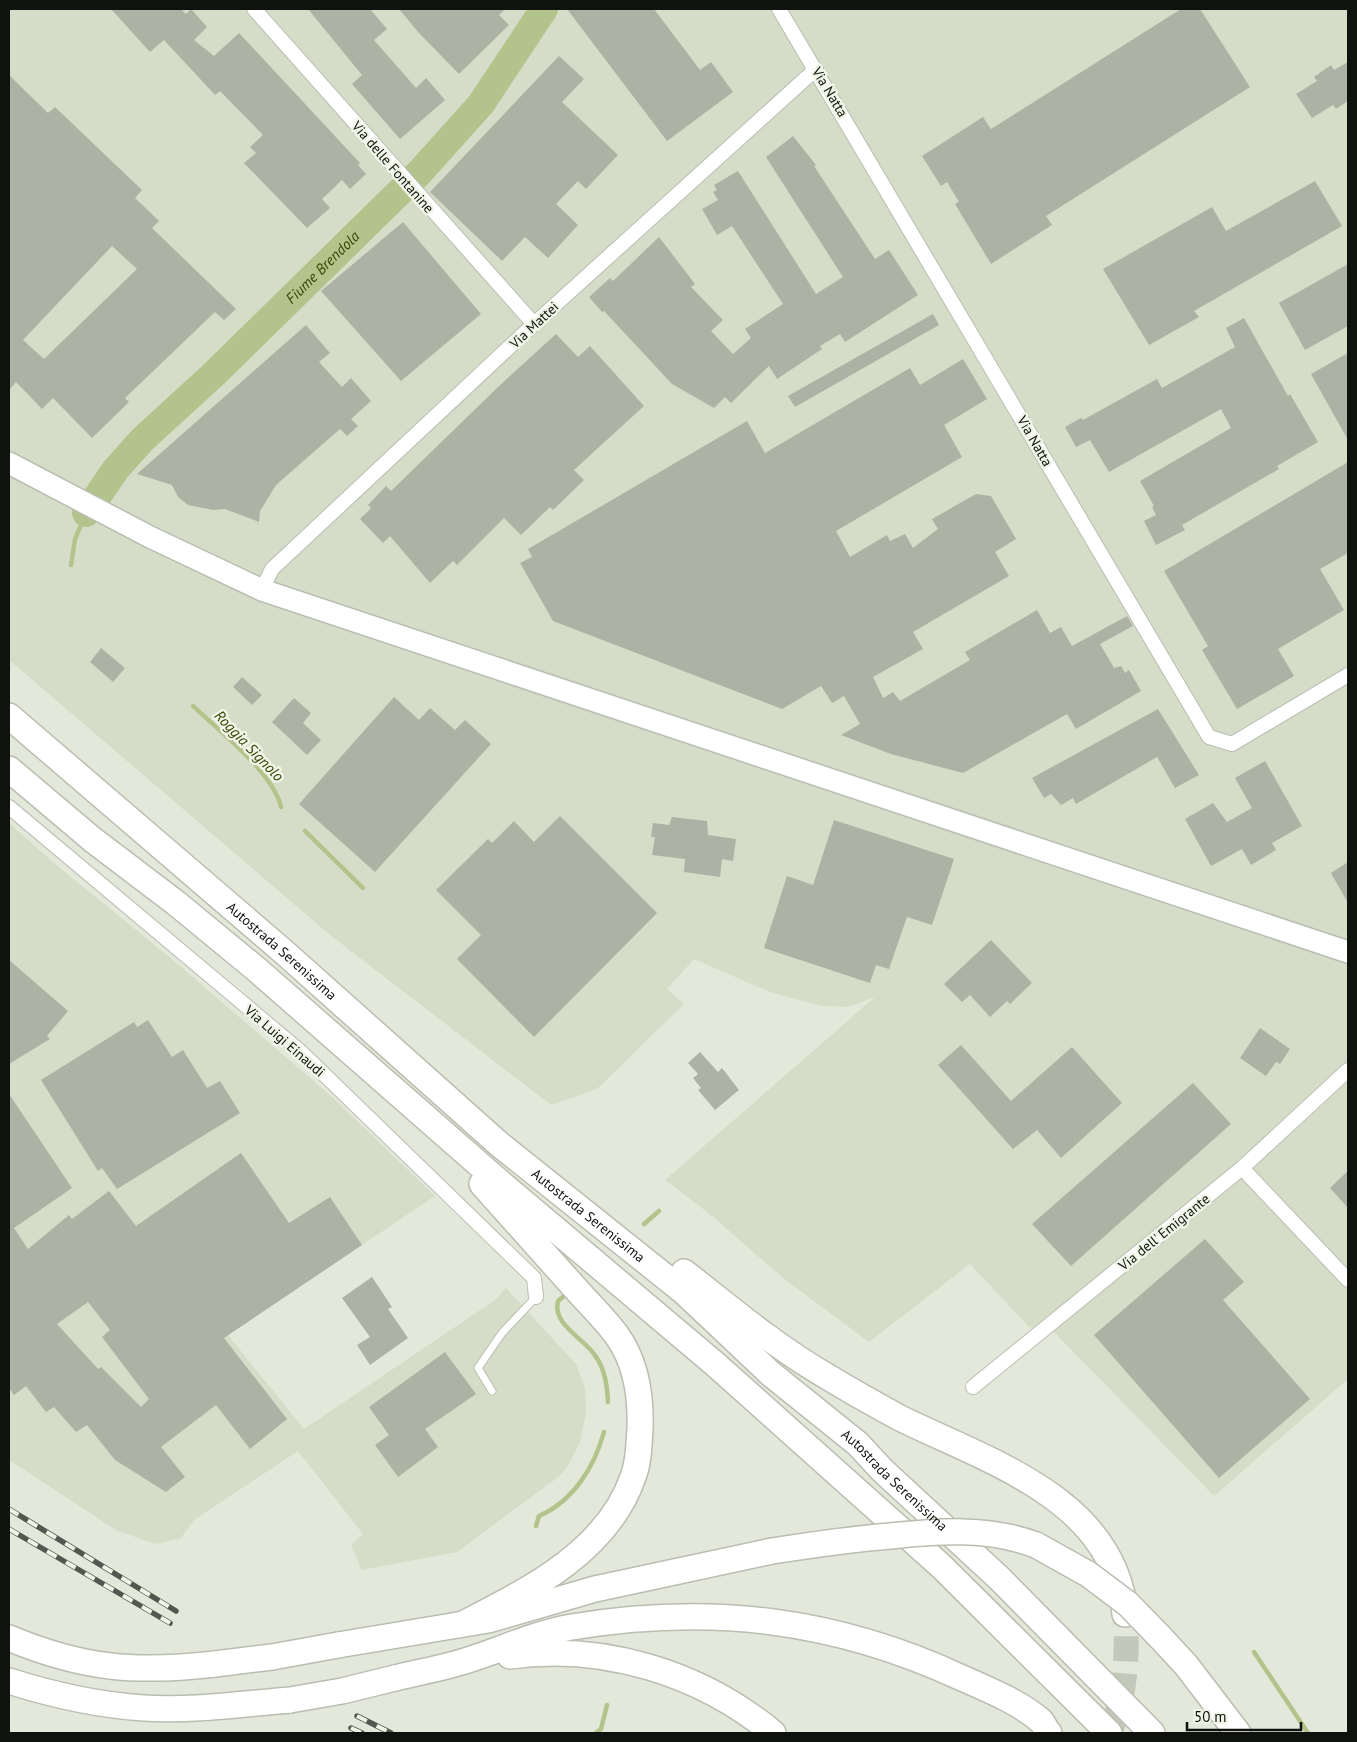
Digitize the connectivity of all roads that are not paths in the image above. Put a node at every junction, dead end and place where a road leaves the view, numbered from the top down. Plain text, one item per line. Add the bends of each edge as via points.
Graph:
1 (254, 9) edge
2 (779, 9) edge
3 (816, 69) junction
4 (534, 324) junction
5 (9, 463) edge
6 (262, 590) junction
7 (1348, 675) edge
8 (9, 716) edge
9 (9, 769) edge
10 (9, 807) edge
11 (1346, 950) edge
12 (1348, 1070) edge
13 (466, 1114) junction
14 (432, 1124) junction
15 (1242, 1168) junction
16 (1348, 1280) edge
17 (536, 1296) joint
18 (973, 1387) dead end
19 (492, 1392) dead end
20 (1126, 1619) tunnel mouth
21 (463, 1624) junction
22 (9, 1638) edge
23 (466, 1661) junction
24 (9, 1681) edge
25 (773, 1733) edge
26 (1050, 1733) edge
27 (1109, 1733) edge
28 (1152, 1733) edge
29 (1238, 1733) edge

1 - 4 street, Via delle Fontanine
2 - 3 street, Via Natta
3 - 4 street, Via Mattei
3 - 7 street, Via Natta via 1209,737 1232,744
4 - 6 street, Via Mattei via 272,569
5 - 6 main road
6 - 11 main road
8 - 13 highway, Autostrada Serenissima
9 - 14 highway via 255,968
10 - 17 street, Via Luigi Einaudi via 301,1052 534,1278
12 - 15 street, Via dell' Emigrante
13 - 20 highway via 550,1164 795,1358 900,1418 1021,1476 1055,1498 1082,1522 1105,1553 1121,1590
13 - 28 highway, Autostrada Serenissima via 498,1144 683,1291 771,1374 858,1444 1000,1578
14 - 21 highway via 618,1338 634,1375 641,1409 634,1475 611,1520 593,1540 548,1577
14 - 27 highway via 708,1357 914,1541
15 - 16 street
15 - 18 street, Via dell' Emigrante
17 - 19 lane via 502,1333 478,1368
21 - 22 highway, bridge via 272,1657 154,1669 106,1666 54,1656
21 - 29 highway, bridge via 604,1587 772,1551 847,1539 958,1531 1014,1537 1036,1545 1088,1574 1128,1604 1186,1665
23 - 24 highway, bridge via 342,1691 241,1705 145,1708 49,1694
23 - 25 highway via 546,1652 624,1661 662,1671 702,1688 742,1710
23 - 26 highway via 546,1634 616,1622 694,1616 777,1622 852,1636 943,1668 1024,1710 1042,1722

